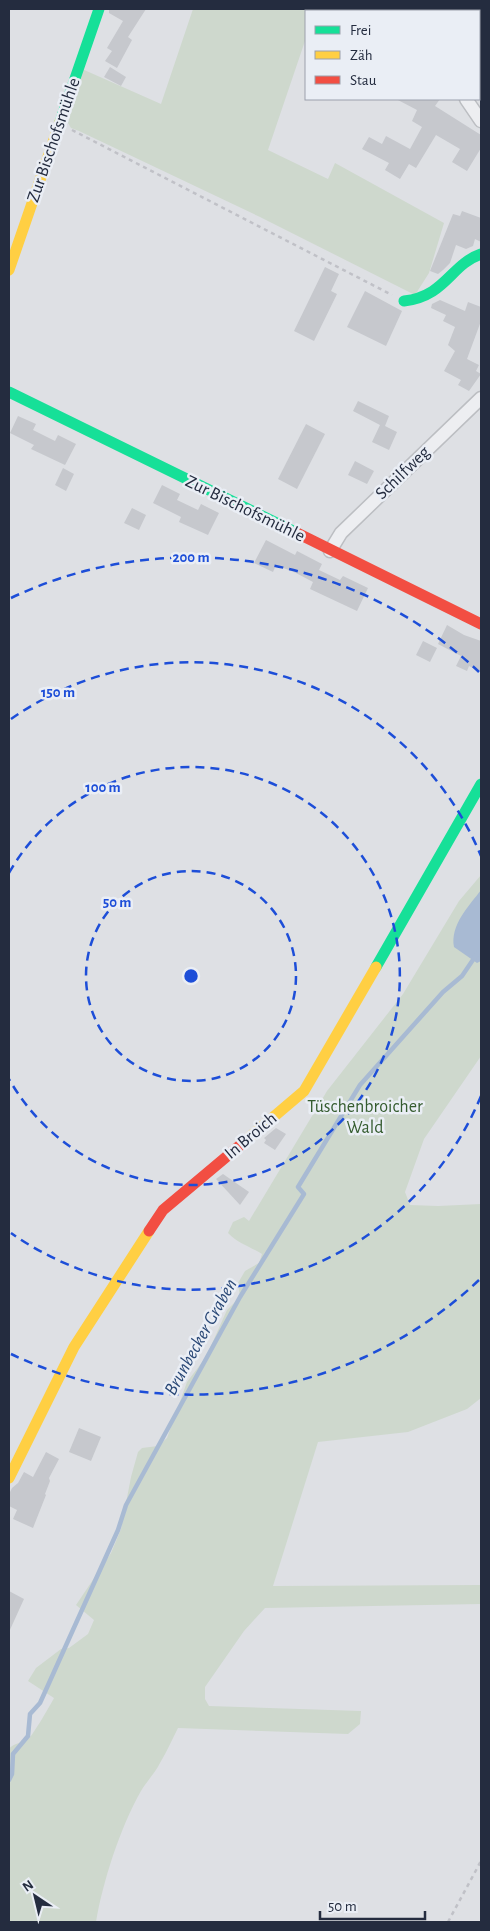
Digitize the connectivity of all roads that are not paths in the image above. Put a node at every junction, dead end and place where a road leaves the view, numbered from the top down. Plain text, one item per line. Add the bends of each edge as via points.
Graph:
1 (99, 9) edge
2 (467, 100) edge
3 (481, 121) edge
4 (481, 254) edge
5 (9, 270) edge
6 (404, 301) road end
7 (9, 392) edge
8 (481, 398) edge
9 (330, 551) junction
10 (481, 624) edge
11 (481, 784) edge
12 (9, 1478) edge

1 - 5 street, Zur Bischofsmühle
2 - 3 street
4 - 6 street via 468,260 436,290 417,300
7 - 9 street, Zur Bischofsmühle
8 - 9 street, Schilfweg via 340,533
9 - 10 street, Zur Bischofsmühle
11 - 12 street, In Broich via 304,1091 163,1210 74,1347

